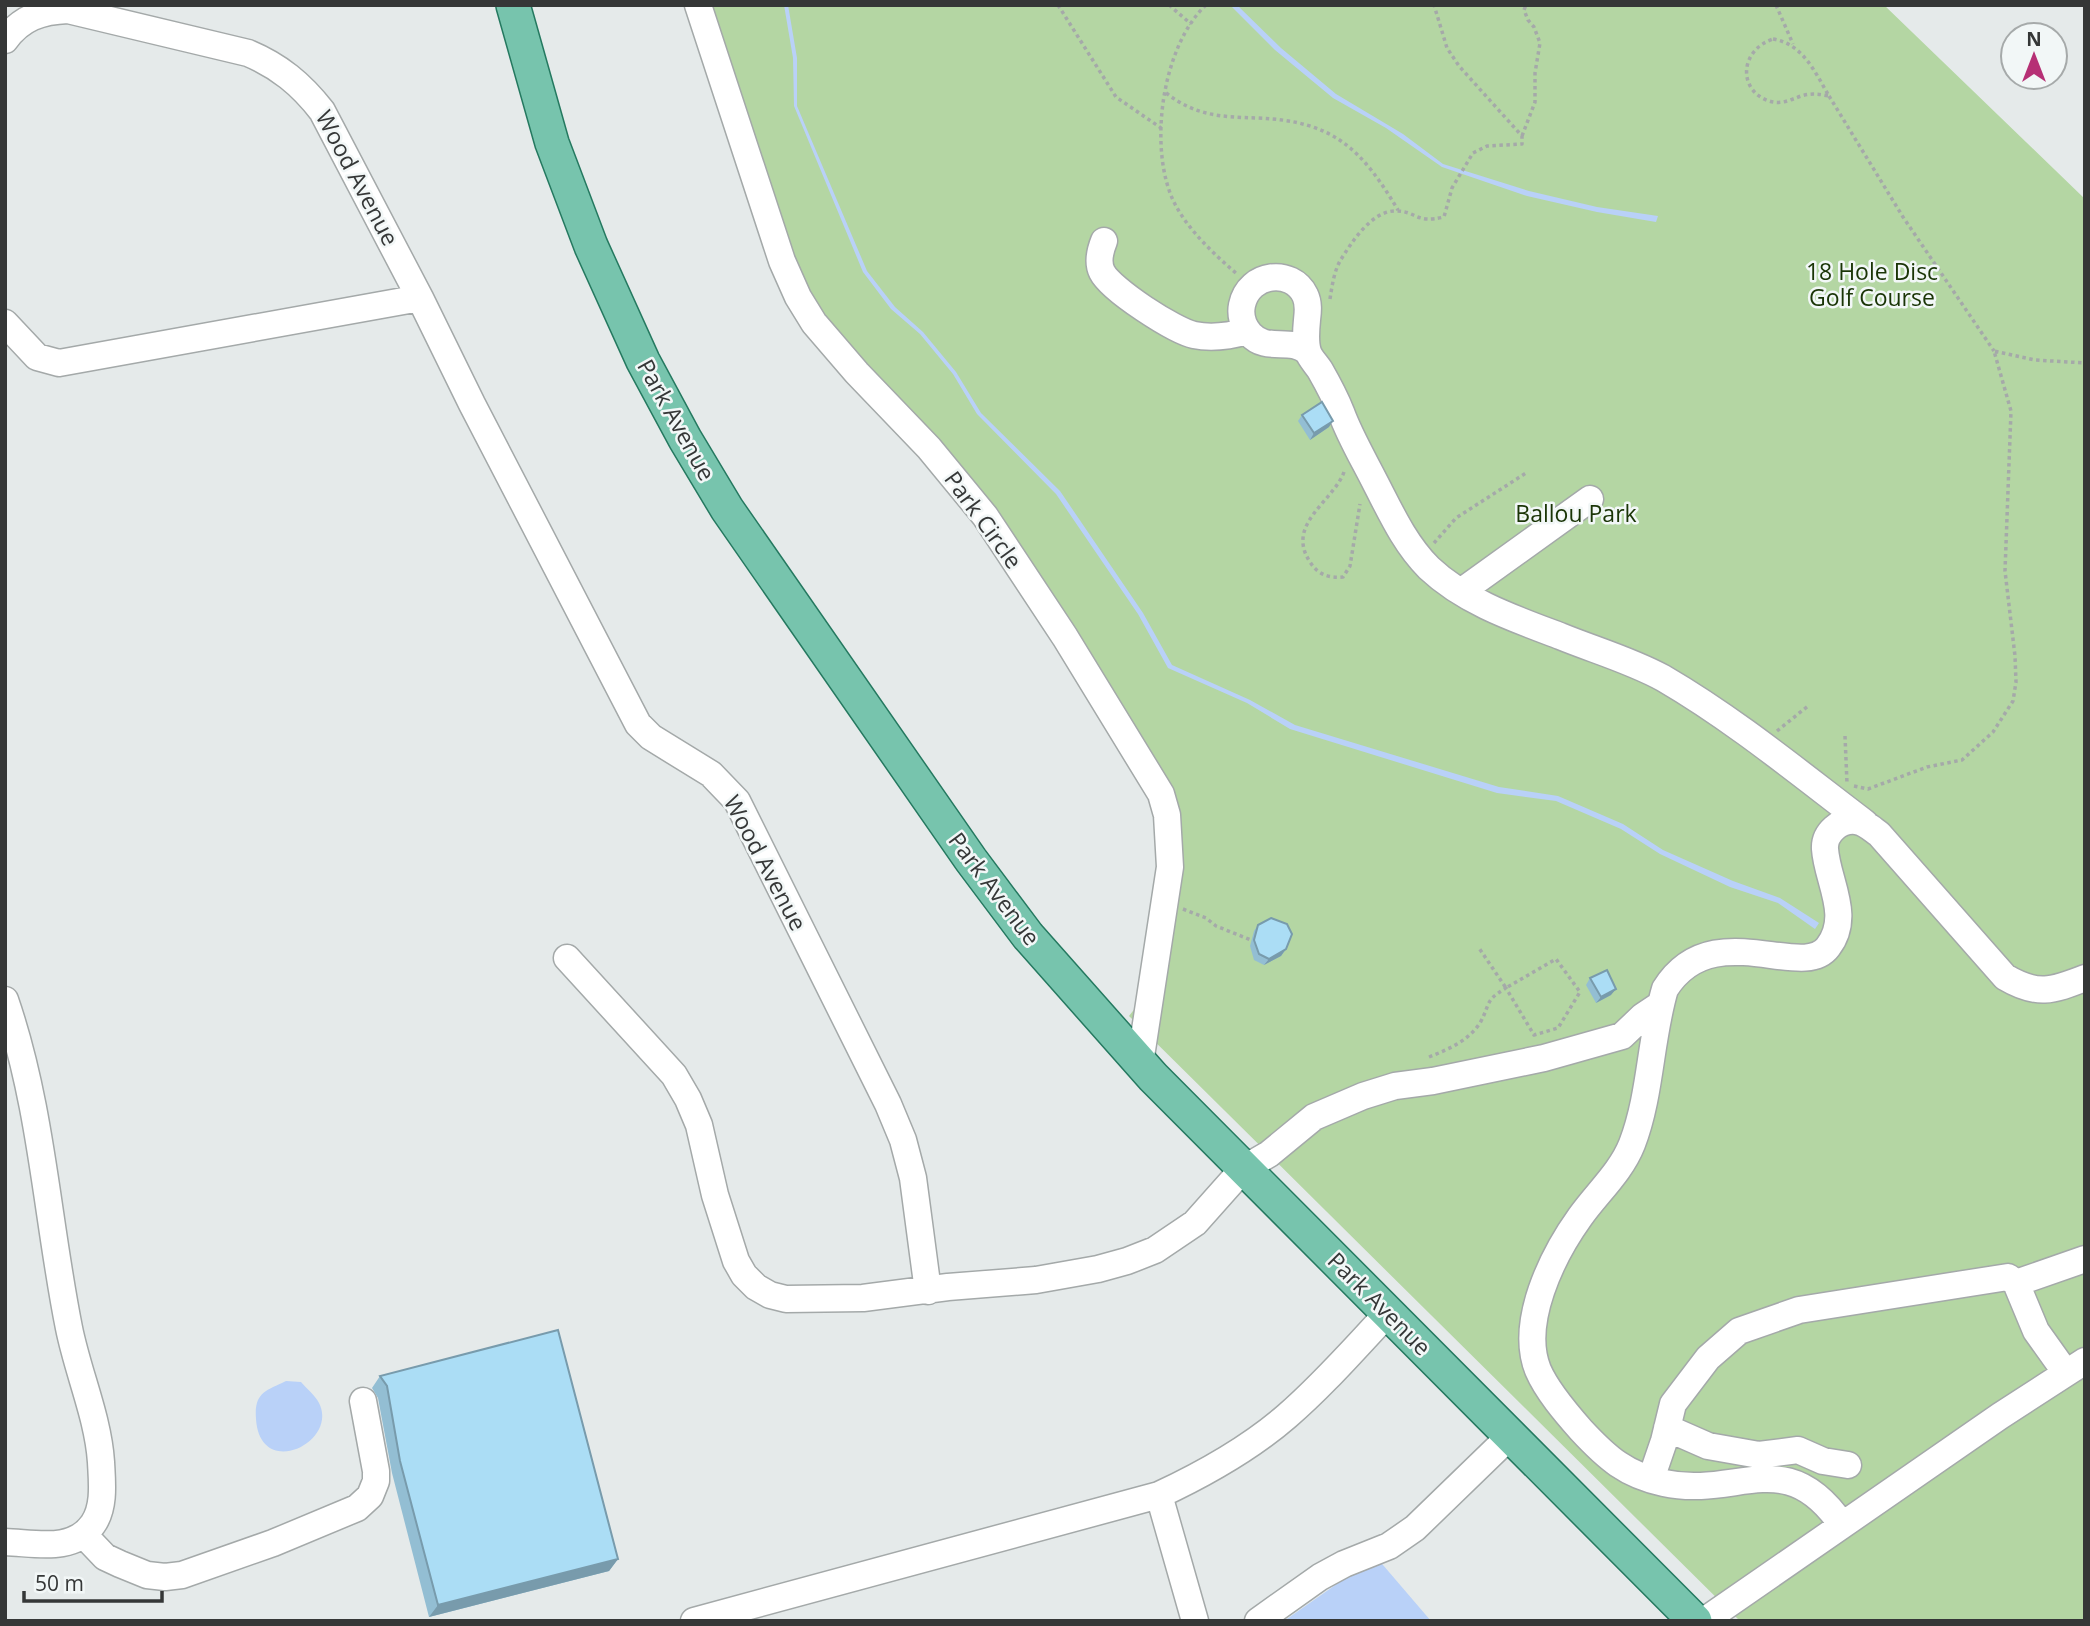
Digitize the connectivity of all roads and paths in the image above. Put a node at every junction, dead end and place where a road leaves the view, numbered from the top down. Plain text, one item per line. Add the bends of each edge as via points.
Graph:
1 (513, 5) edge
2 (698, 5) edge
3 (1059, 5) edge
4 (1169, 5) edge
5 (1206, 5) edge
6 (1434, 5) edge
7 (1526, 5) edge
8 (1776, 5) edge
9 (1191, 24) junction
10 (5, 40) edge
11 (1794, 46) junction
12 (1166, 93) junction
13 (1829, 96) junction
14 (1161, 128) junction
15 (1522, 136) junction
16 (1398, 210) junction
17 (1104, 241) dead end
18 (1250, 286) junction
19 (420, 298) junction
20 (1328, 307) dead end
21 (5, 323) edge
22 (1247, 331) junction
23 (1994, 351) junction
24 (1308, 352) junction
25 (2085, 363) edge
26 (1360, 454) junction
27 (1527, 473) dead end
28 (1590, 499) dead end
29 (1418, 555) junction
30 (1462, 591) junction
31 (1808, 706) dead end
32 (1845, 736) dead end
33 (1763, 744) junction
34 (1865, 823) junction
35 (1164, 906) junction
36 (1251, 940) edge
37 (1479, 948) dead end
38 (567, 958) dead end
39 (2085, 978) edge
40 (1506, 988) junction
41 (5, 1000) edge
42 (1661, 1004) junction
43 (1428, 1058) dead end
44 (1140, 1063) junction
45 (1243, 1169) junction
46 (2085, 1259) edge
47 (2015, 1283) junction
48 (928, 1291) junction
49 (1388, 1313) junction
50 (2076, 1367) edge
51 (363, 1401) dead end
52 (1667, 1428) junction
53 (1510, 1436) junction
54 (1848, 1465) dead end
55 (1651, 1479) junction
56 (1159, 1494) junction
57 (1842, 1525) junction
58 (85, 1535) junction
59 (5, 1542) edge
60 (694, 1621) edge
61 (1195, 1621) edge
62 (1258, 1621) edge
63 (1695, 1621) edge
64 (1704, 1621) edge

1 - 44 main road, Park Avenue via 552,143 591,246 643,361 685,439 727,509 971,860 1028,936
2 - 35 street, Park Circle via 798,297 814,324 985,516 1161,794 1170,867
3 - 14 path via 1116,97
4 - 9 path
5 - 9 path
6 - 15 path via 1447,48 1459,66
7 - 15 path via 1524,10 1540,43 1535,102
8 - 11 path
9 - 12 path via 1170,68
10 - 19 street, Wood Avenue via 34,15 68,10 248,53 288,74 322,111
11 - 13 path
11 - 13 path via 1773,39 1753,50 1747,69 1754,91 1783,103 1809,95
12 - 14 path
12 - 16 path via 1195,111 1294,121 1322,129 1344,142 1374,173
13 - 23 path via 1903,217
14 - 18 path via 1161,164 1175,205 1212,252
15 - 16 path via 1521,145 1487,146 1469,158 1452,188 1444,217 1424,221
16 - 20 path via 1378,216 1339,263
17 - 22 street via 1099,262 1108,281 1174,328 1212,338
18 - 22 street via 1241,311
18 - 24 street via 1268,277 1300,287 1308,305
19 - 21 street via 59,363 37,357
19 - 48 street, Wood Avenue via 638,724 650,737 711,774 737,801 898,1128 913,1178
22 - 24 street via 1268,345 1286,343
23 - 25 path via 2035,360
23 - 32 path via 2011,411 2005,571 2015,656 2013,701 1993,732 1962,760 1927,767 1868,789 1847,785
24 - 26 street via 1335,397
26 - 26 path via 1305,527 1309,561 1320,574 1331,578 1343,577 1350,566
26 - 29 street
27 - 29 path via 1456,518
28 - 30 street
29 - 30 street
30 - 33 street via 1495,610 1661,677
31 - 33 path
33 - 34 street
34 - 39 street via 2005,977 2037,990 2054,990
34 - 42 street via 1841,823 1827,839 1838,918 1833,938 1821,955 1796,959 1737,952 1699,958 1674,975
35 - 36 path via 1186,910
35 - 44 street, Park Circle
37 - 40 path
38 - 48 street via 659,1057 688,1099 736,1261 756,1287 786,1299
40 - 40 path via 1534,1035 1558,1028 1580,992 1556,959
40 - 43 path via 1490,998 1479,1023 1464,1041
41 - 58 street via 35,1109 69,1327 101,1459 100,1509
42 - 45 street via 1622,1036 1544,1058 1363,1096 1314,1117
42 - 55 street via 1631,1147 1557,1254 1532,1334 1539,1371 1576,1424 1616,1464
44 - 45 main road, Park Avenue
45 - 48 street via 1195,1223 1155,1250 1127,1261 1036,1280
45 - 49 main road, Park Avenue
46 - 47 street
47 - 50 street via 2036,1331
47 - 52 street via 2001,1277 1799,1310 1739,1331 1708,1358 1673,1404
49 - 53 main road, Park Avenue
49 - 56 street via 1287,1416 1219,1463
50 - 57 street
51 - 58 street via 376,1481 370,1496 357,1508 260,1548 165,1577 147,1575 105,1557
52 - 54 street via 1708,1446 1759,1455 1798,1450
52 - 55 street
53 - 62 street via 1415,1528 1389,1546 1320,1577
53 - 63 main road, Park Avenue
55 - 57 street via 1684,1486 1782,1479 1817,1495
56 - 60 street
56 - 61 street
57 - 64 street
58 - 59 street via 66,1544

